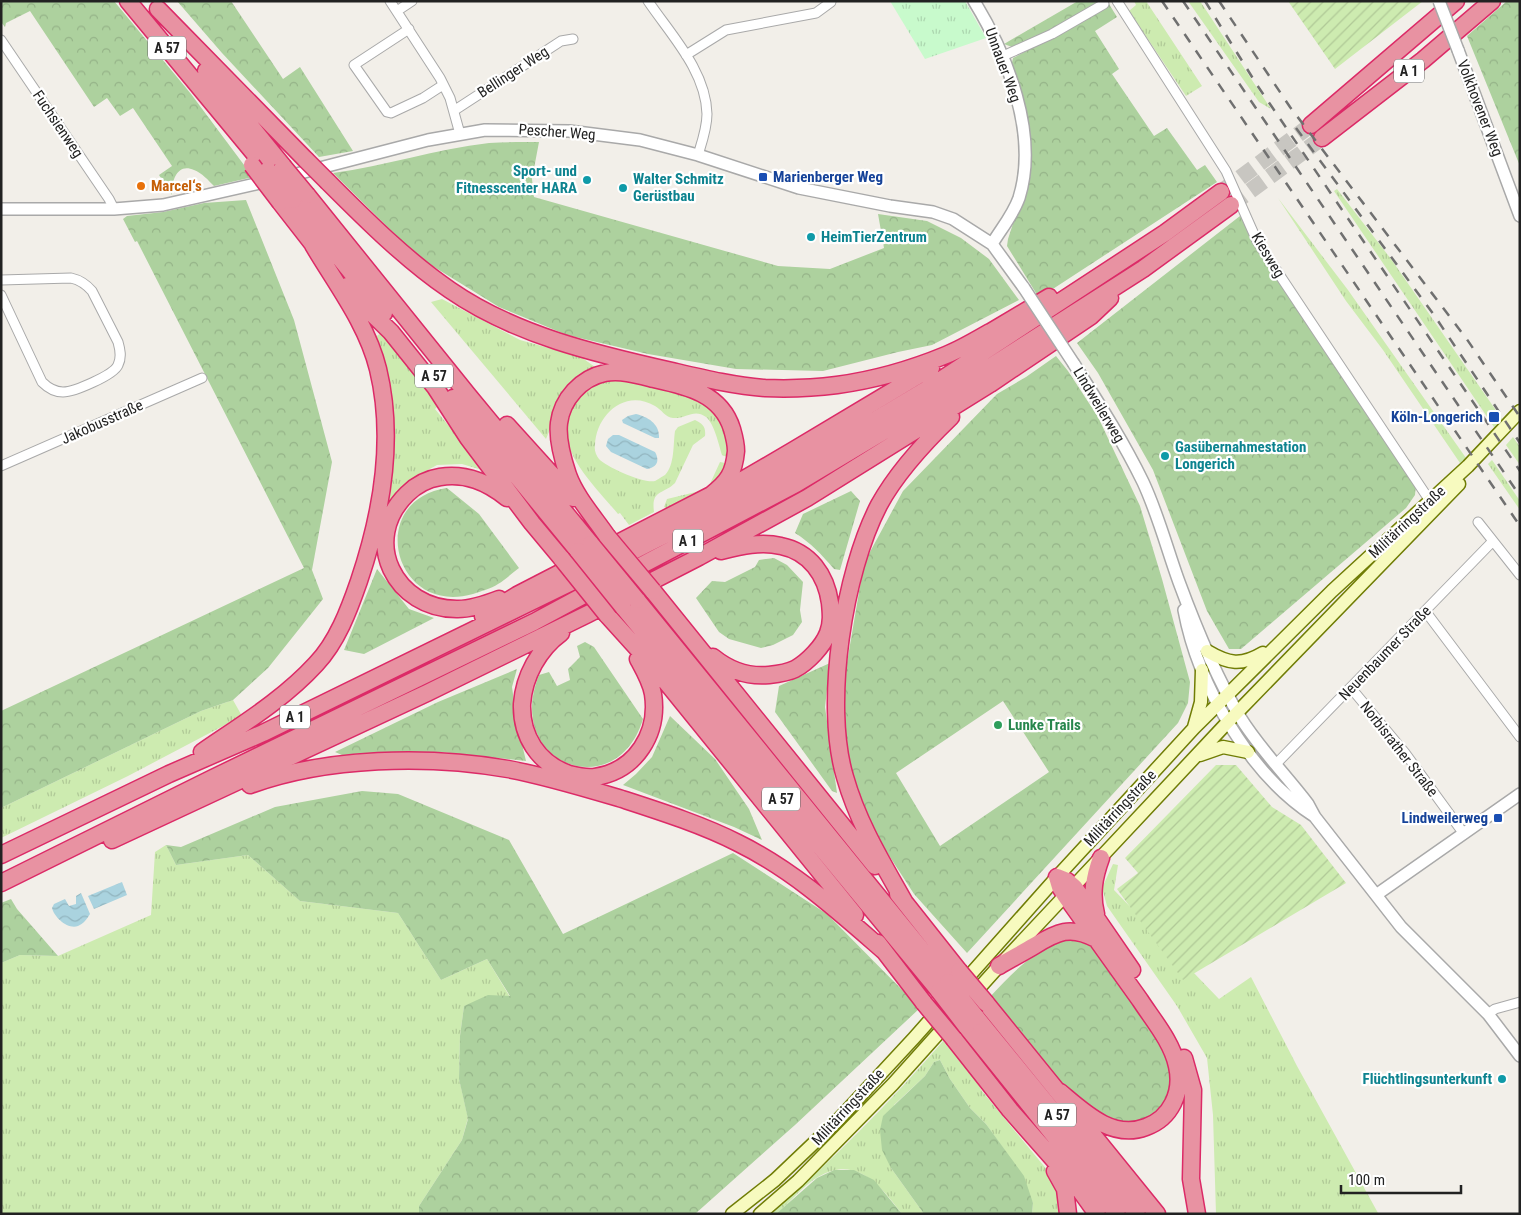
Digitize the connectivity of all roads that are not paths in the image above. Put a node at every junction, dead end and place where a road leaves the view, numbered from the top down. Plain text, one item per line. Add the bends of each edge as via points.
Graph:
1 (128, 1) edge
2 (390, 1) edge
3 (412, 1) edge
4 (648, 1) edge
5 (974, 1) edge
6 (1117, 1) edge
7 (1439, 1) edge
8 (1456, 1) edge
9 (1492, 1) edge
10 (831, 2) edge
11 (1104, 4) dead end
12 (154, 5) edge
13 (397, 11) junction
14 (409, 29) junction
15 (573, 39) dead end
16 (1, 40) edge
17 (686, 55) junction
18 (1003, 56) junction
19 (443, 85) junction
20 (206, 96) junction
21 (454, 110) junction
22 (1311, 125) tunnel mouth
23 (460, 134) junction
24 (1322, 138) tunnel mouth
25 (698, 156) junction
26 (276, 168) junction
27 (293, 199) junction
28 (1, 209) edge
29 (114, 209) junction
30 (1520, 216) edge
31 (1165, 234) junction
32 (992, 244) junction
33 (313, 245) junction
34 (1143, 269) junction
35 (1, 280) edge
36 (1, 295) edge
37 (990, 332) junction
38 (438, 356) junction
39 (202, 378) dead end
40 (990, 384) junction
41 (1520, 411) edge
42 (1520, 421) edge
43 (1, 466) edge
44 (1430, 501) junction
45 (1478, 522) dead end
46 (532, 523) junction
47 (607, 536) junction
48 (629, 538) junction
49 (1493, 541) junction
50 (584, 547) junction
51 (699, 557) junction
52 (560, 566) junction
53 (1520, 575) edge
54 (1178, 580) junction
55 (1426, 612) junction
56 (588, 614) junction
57 (683, 629) junction
58 (626, 638) junction
59 (1274, 647) junction
60 (1207, 651) junction
61 (420, 656) junction
62 (1202, 670) junction
63 (1351, 688) junction
64 (1228, 693) junction
65 (1218, 704) junction
66 (1237, 711) junction
67 (1228, 722) junction
68 (1194, 728) junction
69 (1520, 737) edge
70 (1248, 752) junction
71 (1195, 757) junction
72 (1276, 764) junction
73 (169, 774) junction
74 (1520, 794) edge
75 (173, 812) junction
76 (1315, 817) junction
77 (1464, 834) junction
78 (1, 855) edge
79 (1101, 858) junction
80 (1057, 877) junction
81 (1, 884) edge
82 (1, 891) edge
83 (1069, 891) junction
84 (1376, 894) junction
85 (905, 903) junction
86 (1098, 918) junction
87 (1096, 939) junction
88 (884, 951) junction
89 (999, 966) junction
90 (948, 982) junction
91 (1520, 1002) edge
92 (1488, 1014) junction
93 (971, 1022) junction
94 (1520, 1056) edge
95 (1060, 1092) junction
96 (1025, 1128) junction
97 (1100, 1192) junction
98 (732, 1214) edge
99 (760, 1214) edge
100 (1068, 1214) edge
101 (1097, 1214) edge
102 (1117, 1214) edge
103 (1137, 1214) edge
104 (1157, 1214) edge
105 (1197, 1214) edge

1 - 20 highway, A 57
2 - 13 street
3 - 13 street
4 - 17 street
5 - 18 street, Unnauer Weg
6 - 44 street, Kiesweg via 1226,171 1257,241
7 - 30 street, Volkhovener Weg, bridge
8 - 22 highway, A 1
9 - 24 highway, A 1 via 1423,60
10 - 17 street via 816,13 726,30
11 - 18 street via 1052,34
12 - 26 highway, A 57
12 - 37 highway, bridge via 328,182 411,260 450,290 504,321 558,341 637,363 765,388 837,385 914,366 948,354
13 - 14 street
14 - 19 street
14 - 19 street via 354,65 386,112 391,113 423,98
15 - 21 street, Bellinger Weg via 561,41
16 - 29 street, Fuchsienweg
17 - 25 street via 699,76 706,103 706,124
18 - 32 street, Unnauer Weg via 1020,115 1025,161 1023,182 1012,215
19 - 21 street
20 - 26 highway, A 57
20 - 27 highway, bridge via 217,119 252,165
21 - 23 street
23 - 25 street, Pescher Weg via 502,129 569,131 640,140
23 - 29 street, Pescher Weg via 176,203
25 - 32 street, Pescher Weg via 799,188 933,212 953,219
26 - 27 highway, A 57, bridge
27 - 33 highway
27 - 38 highway, A 57
27 - 50 highway, A 57
28 - 29 street, Pescher Weg
31 - 34 highway, A 1 via 1226,199
31 - 37 highway via 1130,248
31 - 61 highway, A 1 via 927,389 788,472 528,605
32 - 54 street, Lindweilerweg, bridge via 1117,433 1143,482
33 - 46 highway via 435,387 468,438
33 - 73 highway via 368,341 384,401 386,433 382,492 370,548 337,634 317,663 295,686
34 - 40 highway via 1091,316
34 - 81 highway, A 1 via 968,381 796,484 534,622
35 - 36 street via 71,278 87,285 118,342 118,365 112,373 69,391 48,388 42,382
37 - 48 highway via 717,495
38 - 47 highway via 478,394
38 - 50 highway, A 57
39 - 43 street, Jakobusstraße
40 - 51 highway via 807,498
40 - 85 highway via 932,435 906,465 881,502 861,549 843,627 836,709 844,776 869,840
41 - 44 main road, Militärringstraße
42 - 66 main road, Militärringstraße
44 - 59 main road, Militärringstraße
45 - 49 street
46 - 52 highway
46 - 52 highway via 510,500 480,480 448,476 433,478 411,490 393,512 385,540 387,559 394,576 418,600 438,608 458,609 508,596
47 - 48 highway via 568,475 559,439 559,423 562,410 576,389 587,380 617,372 683,385 710,397 729,420 736,448 735,464 724,486
47 - 57 highway, bridge
48 - 52 highway
49 - 53 street
49 - 55 street, Neuenbaumer Straße
50 - 90 highway, A 57, bridge
51 - 56 highway
51 - 57 highway via 760,543 796,551 820,572 828,588 832,618 828,634 806,661 782,674 759,676 728,668
52 - 58 highway, bridge
52 - 61 highway
54 - 60 street, Lindweilerweg
54 - 62 street, Lindweilerweg via 1186,622
55 - 63 street, Neuenbaumer Straße
55 - 69 street
56 - 58 highway via 548,644 532,669 523,697 524,725 529,740 536,753 559,770 593,778 622,768 643,748 653,721 653,692 646,672
56 - 75 highway
57 - 85 highway
58 - 88 highway via 654,667
59 - 60 main road via 1238,663
59 - 64 main road, Militärringstraße
60 - 64 street, Lindweilerweg
61 - 73 highway, A 1 via 263,733
62 - 65 street, Lindweilerweg
62 - 68 main road via 1201,702
63 - 72 street, Neuenbaumer Straße
63 - 77 street, Norbisrather Straße via 1405,753
64 - 65 main road, Militärringstraße
64 - 66 street, Lindweilerweg
65 - 67 street, Lindweilerweg
65 - 68 main road, Militärringstraße
66 - 67 main road, Militärringstraße
66 - 72 street, Lindweilerweg
67 - 70 street, Lindweilerweg
67 - 71 main road, Militärringstraße
68 - 80 main road, Militärringstraße
70 - 71 main road via 1223,746
70 - 76 street, Lindweilerweg via 1285,793
71 - 79 main road, Militärringstraße
72 - 76 street, Lindweilerweg
73 - 78 highway, A 1
74 - 77 street
75 - 82 highway
75 - 88 highway via 308,769 401,761 509,769 662,812 738,843 784,870 829,903
76 - 84 street, Lindweilerweg
77 - 84 street
79 - 83 main road, Militärringstraße
79 - 86 highway via 1093,889
80 - 83 highway via 1068,881
80 - 98 main road, Militärringstraße via 836,1121 775,1180
83 - 86 highway
83 - 87 highway
83 - 89 main road, Militärringstraße
84 - 92 street, Lindweilerweg via 1410,938
85 - 90 highway
86 - 105 highway via 1167,1025 1183,1056 1193,1090 1191,1179
87 - 89 highway via 1075,931 1057,933
87 - 95 highway via 1170,1047 1178,1074 1175,1100 1167,1114 1153,1125 1122,1130 1089,1116
88 - 96 highway, A 57, bridge
89 - 99 main road, Militärringstraße via 853,1126
90 - 93 highway, A 57, bridge
90 - 95 highway, bridge via 986,1003
91 - 92 street
92 - 94 street, Lindweilerweg
93 - 97 highway, A 57
93 - 103 highway, A 57
95 - 104 highway
96 - 97 highway
96 - 100 highway via 1062,1183
96 - 101 highway via 1077,1186
97 - 102 highway, A 57

